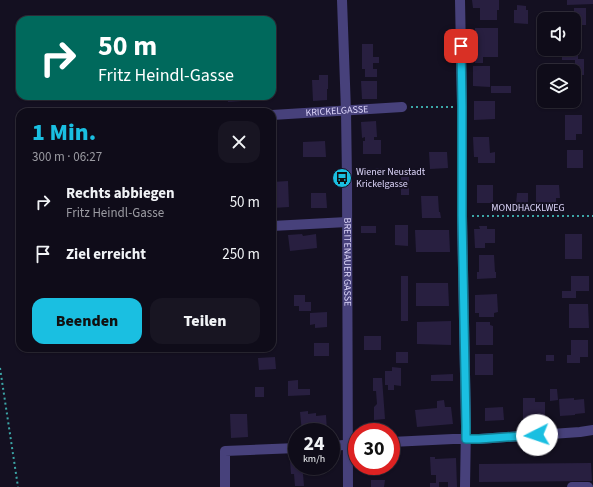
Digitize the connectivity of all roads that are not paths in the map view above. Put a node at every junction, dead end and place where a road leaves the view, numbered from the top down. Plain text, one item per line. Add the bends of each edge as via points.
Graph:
1 (342, 0) edge
2 (460, 0) edge
3 (402, 107) road end
4 (346, 111) junction
5 (276, 115) edge
6 (347, 222) junction
7 (276, 226) edge
8 (352, 423) edge
9 (593, 430) edge
10 (466, 439) junction
11 (400, 442) edge
12 (288, 448) edge
13 (349, 475) edge
14 (224, 487) edge
15 (348, 487) edge
16 (465, 487) edge
17 (572, 487) edge
18 (588, 487) edge

1 - 4 street, BREITENAUER GASSE
2 - 10 street
3 - 4 street, KRICKELGASSE
4 - 5 street, KRICKELGASSE
4 - 6 street, BREITENAUER GASSE
6 - 7 street
6 - 8 street, BREITENAUER GASSE
9 - 10 street
10 - 11 street
10 - 16 street
12 - 14 street via 226,451
13 - 15 street, BREITENAUER GASSE
17 - 18 street

